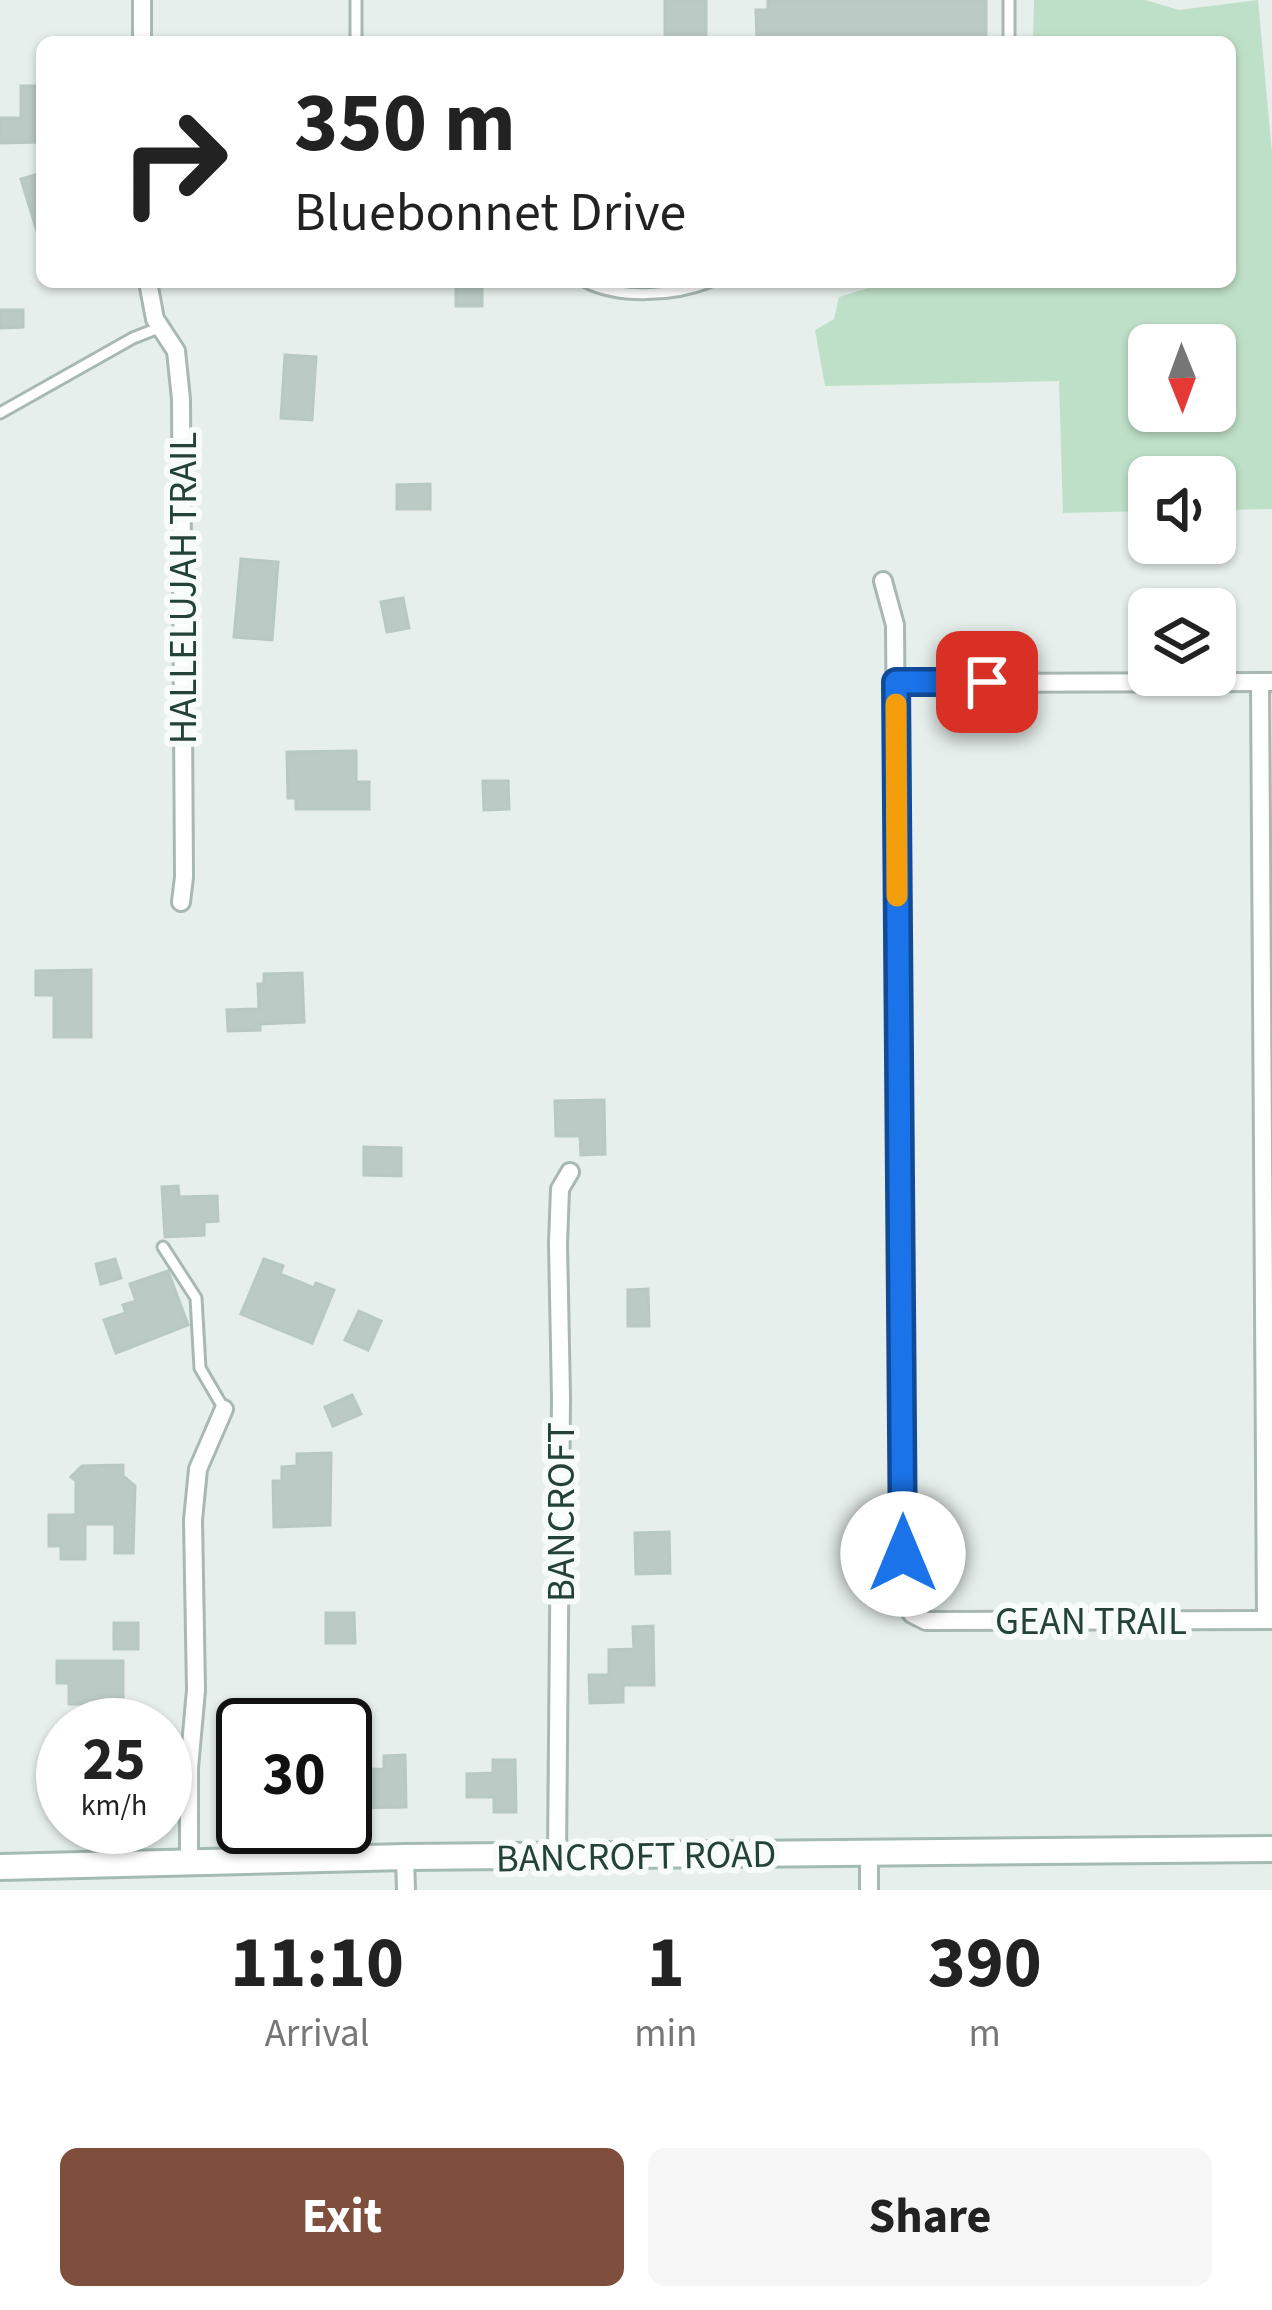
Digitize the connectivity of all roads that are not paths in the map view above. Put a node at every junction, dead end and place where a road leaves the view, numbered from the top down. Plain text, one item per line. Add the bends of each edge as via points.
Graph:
1 (142, 0) edge
2 (356, 0) edge
3 (1009, 0) edge
4 (142, 36) edge
5 (356, 36) edge
6 (1009, 36) edge
7 (148, 288) edge
8 (605, 288) edge
9 (688, 288) edge
10 (161, 327) junction
11 (0, 413) edge
12 (883, 581) dead end
13 (896, 682) junction
14 (1266, 682) edge
15 (181, 902) dead end
16 (570, 1172) dead end
17 (164, 1246) dead end
18 (224, 1409) joint
19 (1269, 1619) edge
20 (1272, 1849) edge
21 (869, 1853) junction
22 (556, 1856) junction
23 (405, 1857) junction
24 (189, 1862) junction
25 (0, 1867) edge
26 (406, 1890) edge
27 (869, 1890) edge

1 - 4 street
2 - 5 lane
3 - 6 lane
7 - 10 street, HALLELUJAH TRAIL
8 - 9 lane
10 - 11 lane
10 - 15 street, HALLELUJAH TRAIL via 176,351 181,399
12 - 13 street via 894,616
13 - 14 street
13 - 19 street, GEAN TRAIL via 903,1600 926,1621
14 - 19 street
16 - 22 street, BANCROFT via 560,1189 558,1244
17 - 18 lane via 196,1298 200,1368
18 - 24 street via 199,1469 193,1520
20 - 21 street, BANCROFT ROAD
21 - 22 street, BANCROFT ROAD
21 - 27 street
22 - 23 street, BANCROFT ROAD
23 - 24 street, BANCROFT ROAD
23 - 26 street
24 - 25 street, BANCROFT ROAD

